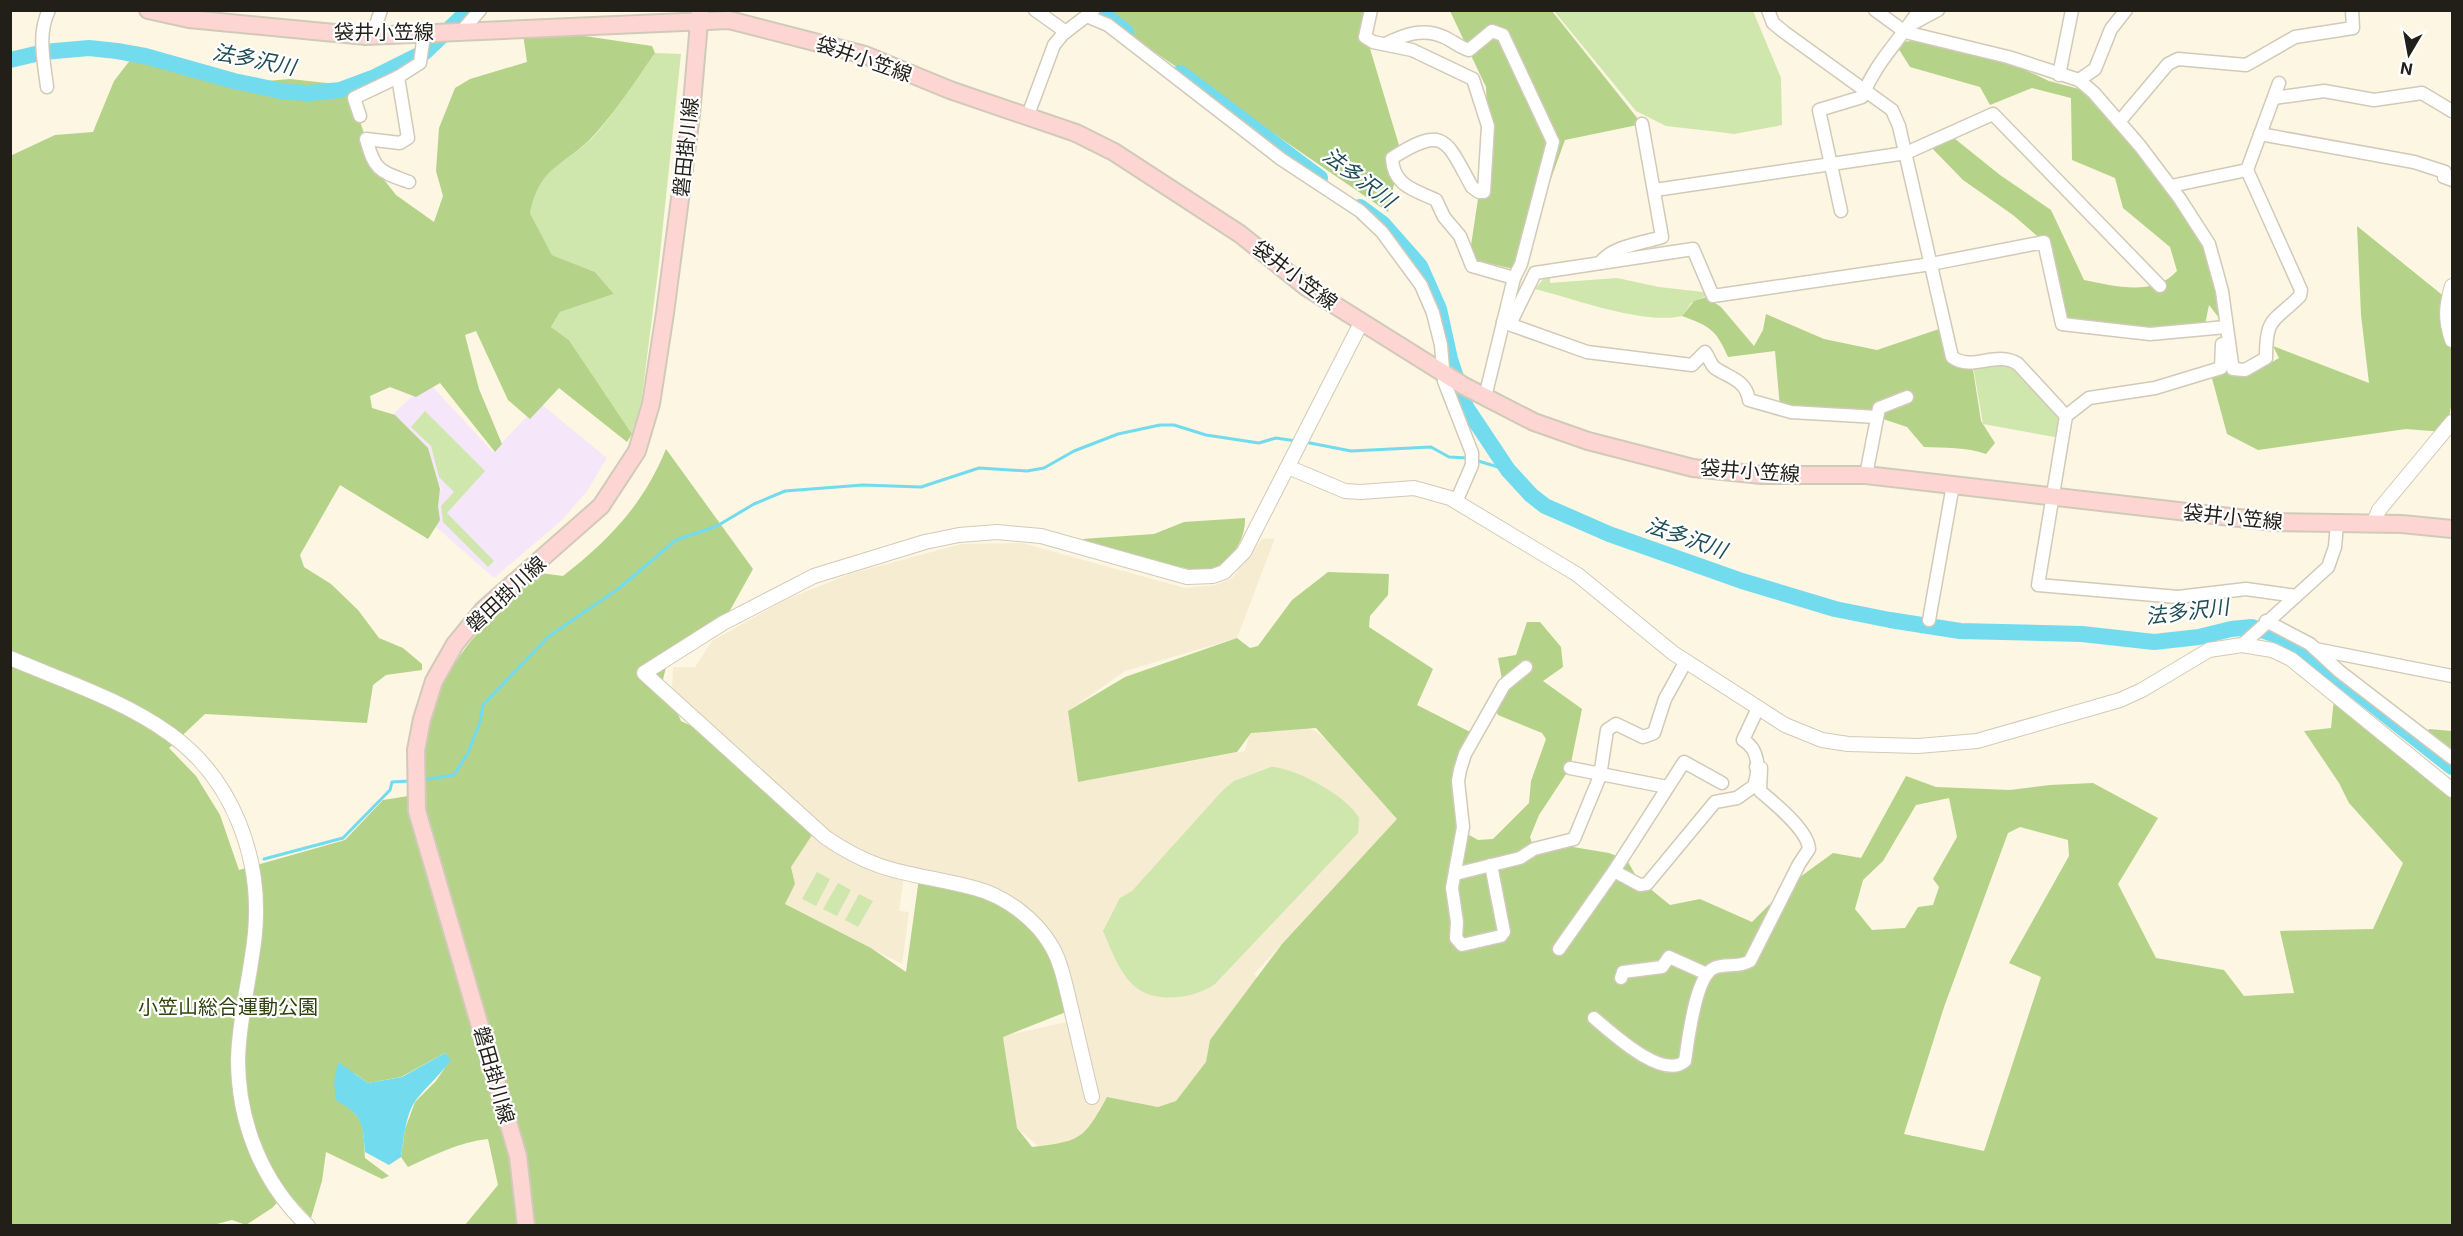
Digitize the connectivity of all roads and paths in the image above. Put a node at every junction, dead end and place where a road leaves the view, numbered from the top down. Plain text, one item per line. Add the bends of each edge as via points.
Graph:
1 (49, 10) edge
2 (148, 10) edge
3 (381, 10) edge
4 (480, 10) edge
5 (1035, 10) edge
6 (1371, 10) edge
7 (1768, 10) edge
8 (1875, 10) edge
9 (1919, 10) edge
10 (1938, 10) edge
11 (2072, 10) edge
12 (2126, 10) edge
13 (2352, 10) edge
14 (1092, 12) edge
15 (699, 16) edge
16 (1907, 29) junction
17 (461, 32) junction
18 (1066, 32) junction
19 (424, 34) junction
20 (372, 36) junction
21 (1385, 44) junction
22 (2059, 75) junction
23 (398, 77) junction
24 (2079, 80) junction
25 (2279, 84) dead end
26 (47, 87) dead end
27 (1864, 91) junction
28 (2274, 98) junction
29 (2452, 111) edge
30 (1028, 115) junction
31 (360, 116) dead end
32 (2119, 122) junction
33 (1642, 124) dead end
34 (2260, 134) junction
35 (1906, 153) junction
36 (1831, 164) junction
37 (2247, 170) junction
38 (2452, 180) edge
39 (409, 182) dead end
40 (2171, 186) junction
41 (1655, 190) junction
42 (1841, 211) dead end
43 (1600, 263) junction
44 (1930, 264) junction
45 (1514, 278) junction
46 (2160, 286) dead end
47 (2452, 286) edge
48 (1361, 323) junction
49 (1507, 323) junction
50 (2223, 327) junction
51 (2452, 340) edge
52 (1444, 372) junction
53 (1485, 397) junction
54 (1907, 397) dead end
55 (2066, 416) junction
56 (1877, 417) junction
57 (2452, 422) edge
58 (1288, 467) junction
59 (1866, 475) junction
60 (1953, 484) junction
61 (2053, 497) junction
62 (1456, 502) junction
63 (2337, 524) junction
64 (2373, 524) junction
65 (2452, 530) edge
66 (2296, 596) junction
67 (1929, 620) dead end
68 (2264, 623) junction
69 (2246, 641) junction
70 (2315, 649) junction
71 (10, 658) edge
72 (1686, 661) junction
73 (1526, 668) dead end
74 (2452, 676) edge
75 (1758, 708) junction
76 (2452, 758) edge
77 (1756, 767) junction
78 (1570, 768) dead end
79 (1600, 776) junction
80 (1722, 783) dead end
81 (1667, 788) junction
82 (2452, 790) edge
83 (1491, 865) junction
84 (1614, 872) junction
85 (1455, 874) junction
86 (1559, 950) dead end
87 (1707, 974) junction
88 (1621, 978) dead end
89 (1594, 1018) dead end
90 (1092, 1097) dead end
91 (308, 1226) edge
92 (526, 1226) edge

1 - 26 street via 41,38
2 - 20 main road, 袋井小笠線 via 189,19
3 - 20 street
4 - 17 street
5 - 18 street
6 - 21 street via 1365,37
7 - 27 street via 1773,23
8 - 16 street
9 - 16 street
10 - 16 street
11 - 22 street
12 - 24 street via 2111,29 2095,69
13 - 32 street via 2353,28 2295,37 2246,65 2178,59 2168,63
14 - 18 street
14 - 52 street via 1281,159 1360,211 1382,232 1421,285 1433,312
15 - 17 main road, 袋井小笠線
15 - 30 main road, 袋井小笠線 via 865,55 950,90
15 - 92 main road, 磐田掛川線 via 691,116 665,313 651,404 637,451 601,506 483,610 455,644 434,681 416,750 417,811 518,1156
16 - 22 street
16 - 27 street via 1879,61
17 - 19 main road, 袋井小笠線
18 - 30 street via 1054,45
19 - 20 main road, 袋井小笠線
19 - 23 street via 420,63
21 - 45 street via 1405,34 1421,32 1443,36 1469,50 1492,31 1503,35 1553,142
21 - 45 street via 1412,50 1473,79 1488,126 1484,192 1472,187 1448,143 1439,139 1414,144 1392,158 1392,170 1412,192 1436,200 1460,236 1472,266
22 - 24 street
23 - 31 street via 354,98
23 - 39 street via 408,138 400,143 366,139 379,171
24 - 32 street
25 - 28 street
27 - 35 street via 1892,110
27 - 36 street via 1862,97 1819,110
28 - 29 street via 2324,92 2374,100 2422,93
28 - 34 street
30 - 48 main road, 袋井小笠線 via 1114,152 1240,234 1306,288
32 - 40 street
33 - 41 street
34 - 37 street
34 - 38 street via 2414,162 2445,172 2444,177
35 - 36 street
35 - 44 street
35 - 46 street via 1992,114
36 - 41 street
36 - 42 street
37 - 40 street
37 - 50 street via 2301,290 2300,296 2268,327 2266,358 2245,370 2233,369
40 - 50 street via 2209,244 2222,291
41 - 43 street via 1662,237 1618,250
43 - 44 street via 1693,249 1713,296
43 - 49 street via 1536,273
44 - 50 street via 2044,242 2062,324 2150,334
44 - 55 street via 1952,357 1967,364 2008,358
45 - 49 street
47 - 51 street via 2446,312
48 - 52 main road, 袋井小笠線
48 - 58 street
49 - 53 street
49 - 56 street via 1587,352 1692,365 1705,352 1713,366 1740,381 1748,390 1749,400 1791,411
50 - 55 street via 2221,368 2155,388 2089,398
52 - 53 main road, 袋井小笠線
52 - 62 street via 1472,453 1472,465
53 - 59 main road, 袋井小笠線 via 1534,422 1588,441 1692,468 1762,475
54 - 56 street via 1879,408
55 - 61 street
56 - 59 street
57 - 64 street via 2379,510
58 - 62 street via 1345,491 1414,488
58 - 90 street via 1244,552 1235,564 1213,576 1187,577 1041,536 997,532 959,535 814,576 723,623 644,673 842,849 896,873 992,894 1035,924 1057,958
59 - 60 main road, 袋井小笠線
60 - 61 main road, 袋井小笠線
60 - 67 street
61 - 63 main road, 袋井小笠線 via 2274,522
61 - 66 street via 2038,585 2178,597 2246,589
62 - 72 street via 1578,575
63 - 64 main road, 袋井小笠線
63 - 66 street via 2328,567
64 - 65 main road, 袋井小笠線
66 - 68 street
68 - 69 street
68 - 70 street
69 - 75 street via 2194,657 2163,679 2120,700 1977,741 1918,746 1848,744 1822,740 1785,725
69 - 82 street via 2291,659
70 - 74 street
70 - 76 street
71 - 91 street via 116,704 170,734 194,756 229,801 243,831 256,895 255,932 240,1035 243,1108 270,1181
72 - 75 street
72 - 79 street via 1665,699 1654,733 1643,737 1616,724 1607,730
73 - 85 street via 1504,685 1465,754 1458,781 1463,827
75 - 77 street via 1743,740 1756,752
77 - 84 street via 1754,786 1737,798 1715,802 1647,884 1640,885
77 - 87 street via 1761,768 1760,791 1781,808 1805,837 1809,849 1750,961 1745,965 1716,967
78 - 79 street
79 - 81 street
79 - 83 street via 1574,839
80 - 81 street via 1684,762
81 - 84 street
83 - 85 street
83 - 85 street via 1504,932 1462,945 1456,938 1452,888
84 - 86 street
87 - 88 street via 1669,957 1662,967 1628,969
87 - 89 street via 1692,1010 1685,1061 1681,1065 1661,1066

